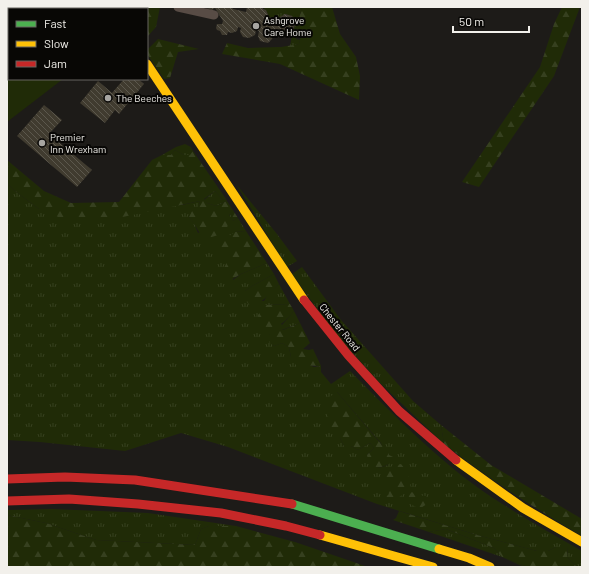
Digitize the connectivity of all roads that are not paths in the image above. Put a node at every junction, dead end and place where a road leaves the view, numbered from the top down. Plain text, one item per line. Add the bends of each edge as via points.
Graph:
1 (178, 7) edge
2 (214, 16) dead end
3 (148, 66) edge
4 (7, 479) edge
5 (7, 501) edge
6 (345, 541) junction
7 (582, 542) edge
8 (401, 567) edge
9 (433, 567) edge
10 (490, 567) edge

1 - 2 street
3 - 7 main road, Chester Road via 302,299 399,411 464,467 523,508
4 - 10 main road via 65,477 135,480 290,504 469,558
5 - 6 main road via 69,499 213,512
6 - 8 main road
6 - 9 main road

